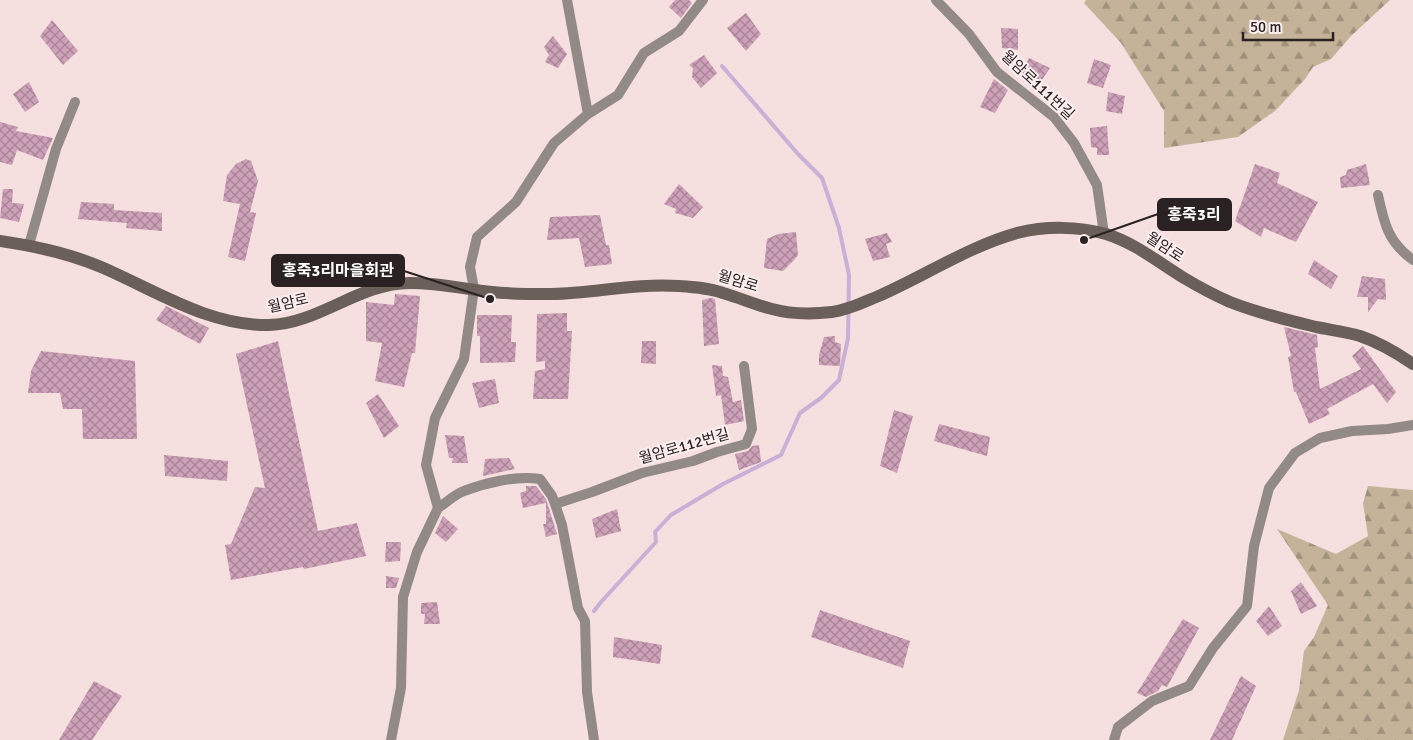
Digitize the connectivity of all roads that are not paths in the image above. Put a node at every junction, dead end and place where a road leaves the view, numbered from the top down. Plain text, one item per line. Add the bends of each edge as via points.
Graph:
1 (567, 0) edge
2 (703, 0) edge
3 (936, 0) edge
4 (75, 102) dead end
5 (588, 114) junction
6 (1378, 195) dead end
7 (1104, 234) junction
8 (0, 240) edge
9 (29, 245) junction
10 (1413, 260) edge
11 (474, 289) junction
12 (1413, 364) edge
13 (744, 366) dead end
14 (1413, 425) edge
15 (555, 504) junction
16 (438, 508) junction
17 (391, 740) edge
18 (594, 740) edge
19 (1114, 740) edge

1 - 5 street
2 - 5 street via 679,31 644,53 618,95
3 - 7 street, 월암로111번길 via 969,34 997,72 1054,117 1074,143 1096,185
4 - 9 street via 56,149
5 - 11 street via 554,142 516,202 477,238 470,267
6 - 10 street via 1386,228 1402,252
7 - 11 street, 월암로 via 1057,228 1014,234 988,243 912,281 834,312 775,310 719,292 677,286 637,286 557,294 515,294
7 - 12 street, 월암로 via 1124,241 1207,292 1235,304 1356,335
8 - 9 street, 월암로
9 - 11 street, 월암로 via 101,267 196,311 253,324 294,321 381,286 398,283
11 - 16 street via 464,359 435,418 426,465
13 - 15 street, 월암로112번길 via 752,428 746,444 642,473
14 - 19 street via 1352,431 1320,438 1295,453 1269,488 1254,546 1247,606 1213,648 1189,686 1152,701 1118,727
15 - 16 street via 540,479 528,477 462,491
15 - 18 street via 578,608 585,621 587,692
16 - 17 street via 417,552 403,598 401,688

